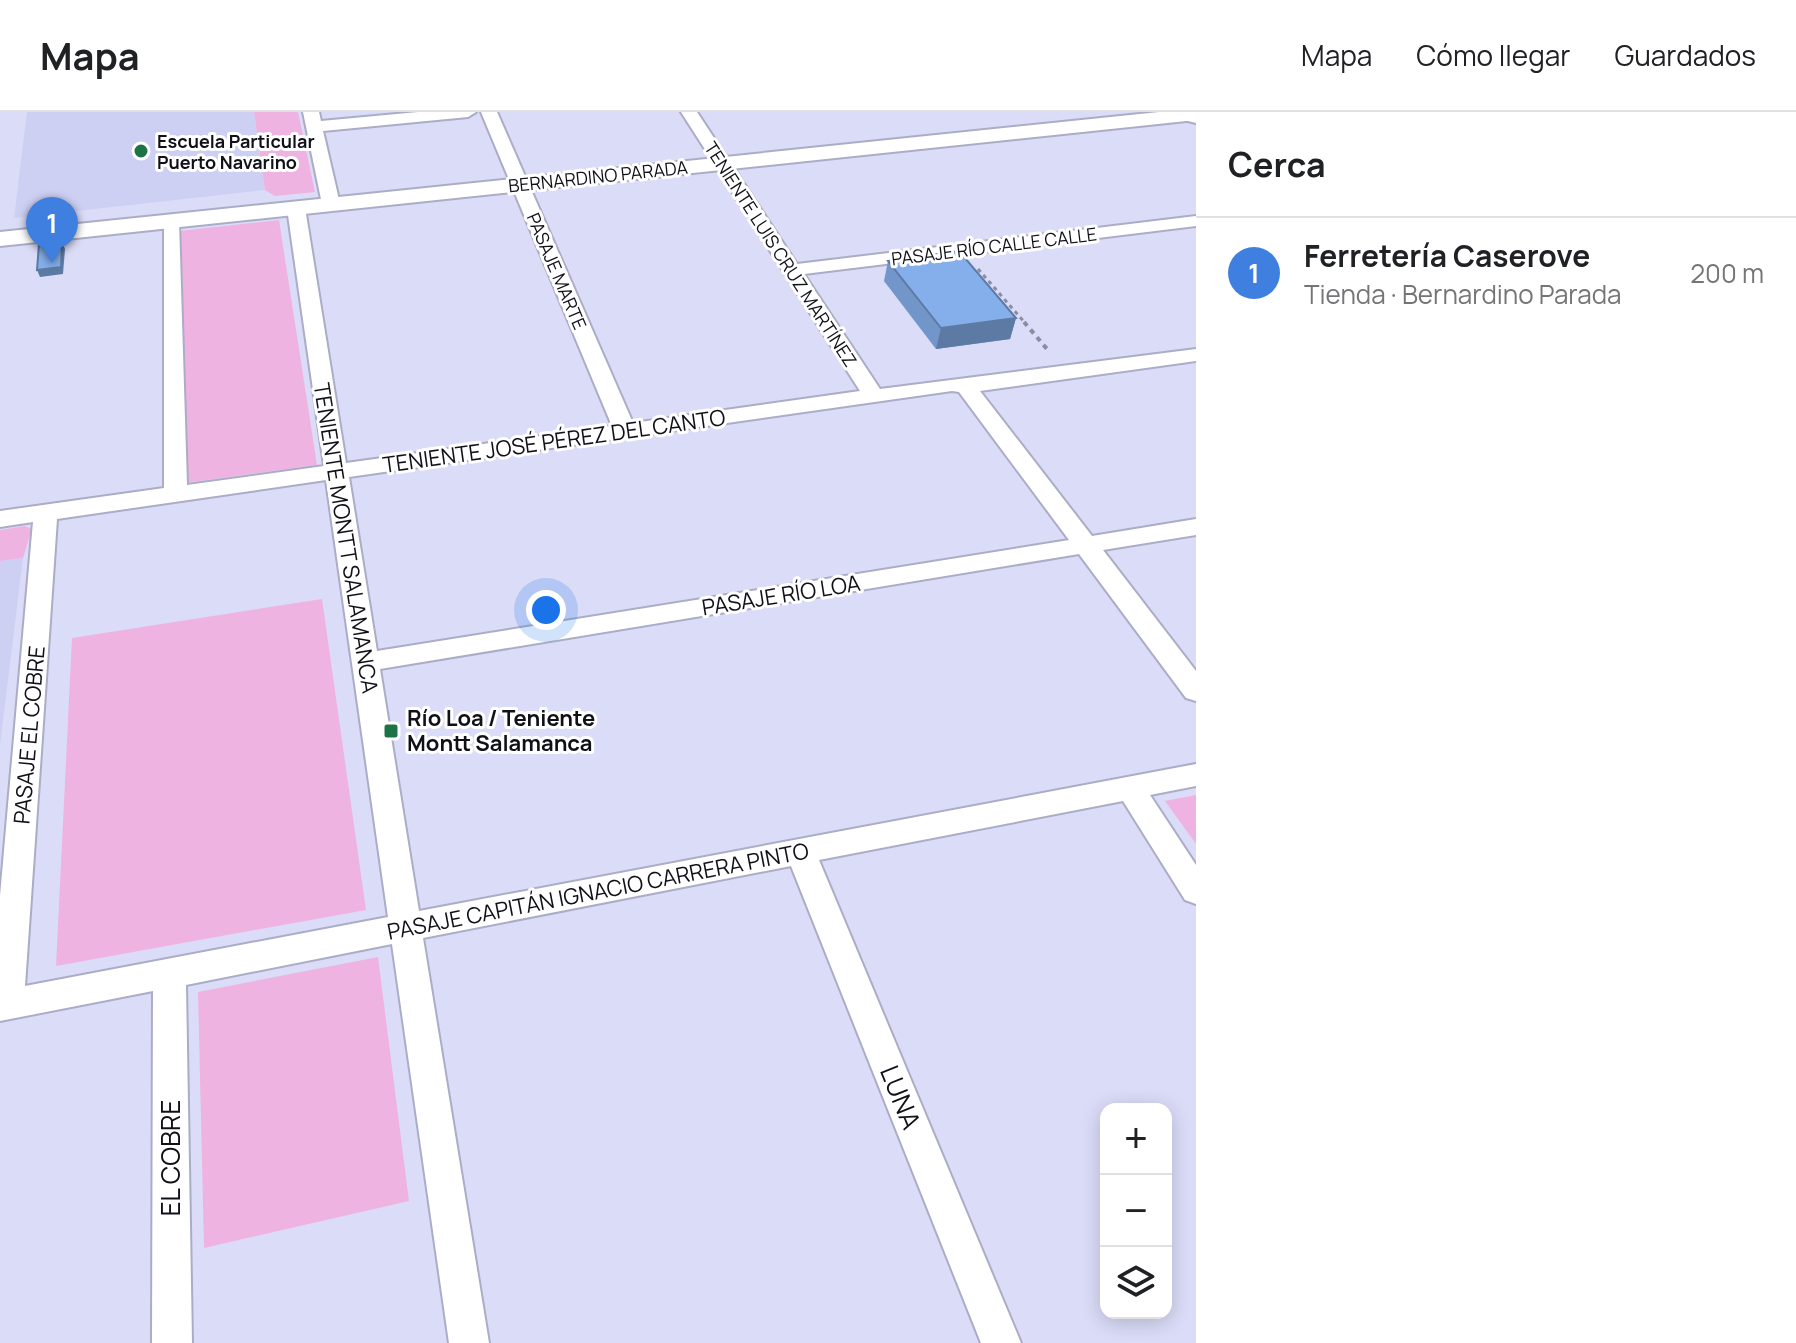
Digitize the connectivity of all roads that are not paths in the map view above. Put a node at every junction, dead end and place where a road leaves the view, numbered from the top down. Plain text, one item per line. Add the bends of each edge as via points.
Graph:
1 (468, 112) edge
2 (489, 112) edge
3 (689, 112) edge
4 (1194, 114) edge
5 (312, 120) edge
6 (722, 163) junction
7 (520, 184) junction
8 (331, 204) junction
9 (296, 208) junction
10 (170, 221) junction
11 (1196, 221) edge
12 (0, 239) edge
13 (792, 270) junction
14 (1196, 355) edge
15 (966, 387) junction
16 (874, 396) junction
17 (625, 431) junction
18 (336, 471) junction
19 (176, 494) junction
20 (46, 512) junction
21 (0, 519) edge
22 (1196, 527) edge
23 (1087, 545) junction
24 (365, 662) junction
25 (1196, 691) edge
26 (1196, 775) edge
27 (1130, 788) junction
28 (800, 851) junction
29 (1196, 891) edge
30 (406, 928) junction
31 (169, 973) junction
32 (4, 1006) edge
33 (172, 1343) edge
34 (469, 1343) edge
35 (1001, 1343) edge

1 - 5 street
2 - 7 street, PASAJE MARTE
3 - 6 street, TENIENTE LUIS CRUZ MARTÍNEZ
4 - 6 street, BERNARDINO PARADA
5 - 8 street
6 - 7 street, BERNARDINO PARADA
6 - 13 street, TENIENTE LUIS CRUZ MARTÍNEZ
7 - 8 street, BERNARDINO PARADA
7 - 17 street, PASAJE MARTE
8 - 9 street, BERNARDINO PARADA
9 - 10 street, BERNARDINO PARADA
9 - 18 street, TENIENTE MONTT SALAMANCA
10 - 12 street, BERNARDINO PARADA
10 - 19 street
11 - 13 street, PASAJE RÍO CALLE CALLE
13 - 16 street, TENIENTE LUIS CRUZ MARTÍNEZ
14 - 15 street, TENIENTE JOSÉ PÉREZ DEL CANTO
15 - 16 street, TENIENTE JOSÉ PÉREZ DEL CANTO
15 - 23 street
16 - 17 street, TENIENTE JOSÉ PÉREZ DEL CANTO
17 - 18 street, TENIENTE JOSÉ PÉREZ DEL CANTO
18 - 19 street, TENIENTE JOSÉ PÉREZ DEL CANTO
18 - 24 street, TENIENTE MONTT SALAMANCA
19 - 20 street, TENIENTE JOSÉ PÉREZ DEL CANTO
20 - 21 street, TENIENTE JOSÉ PÉREZ DEL CANTO
20 - 32 street, PASAJE EL COBRE
22 - 23 street, PASAJE RÍO LOA
23 - 24 street, PASAJE RÍO LOA
23 - 25 street
24 - 30 street, TENIENTE MONTT SALAMANCA
26 - 27 street, PASAJE CAPITÁN IGNACIO CARRERA PINTO
27 - 28 street, PASAJE CAPITÁN IGNACIO CARRERA PINTO
27 - 29 street
28 - 30 street, PASAJE CAPITÁN IGNACIO CARRERA PINTO
28 - 35 street, LUNA
30 - 31 street, PASAJE CAPITÁN IGNACIO CARRERA PINTO
30 - 34 street, TENIENTE MONTT SALAMANCA
31 - 32 street, PASAJE CAPITÁN IGNACIO CARRERA PINTO
31 - 33 street, EL COBRE

